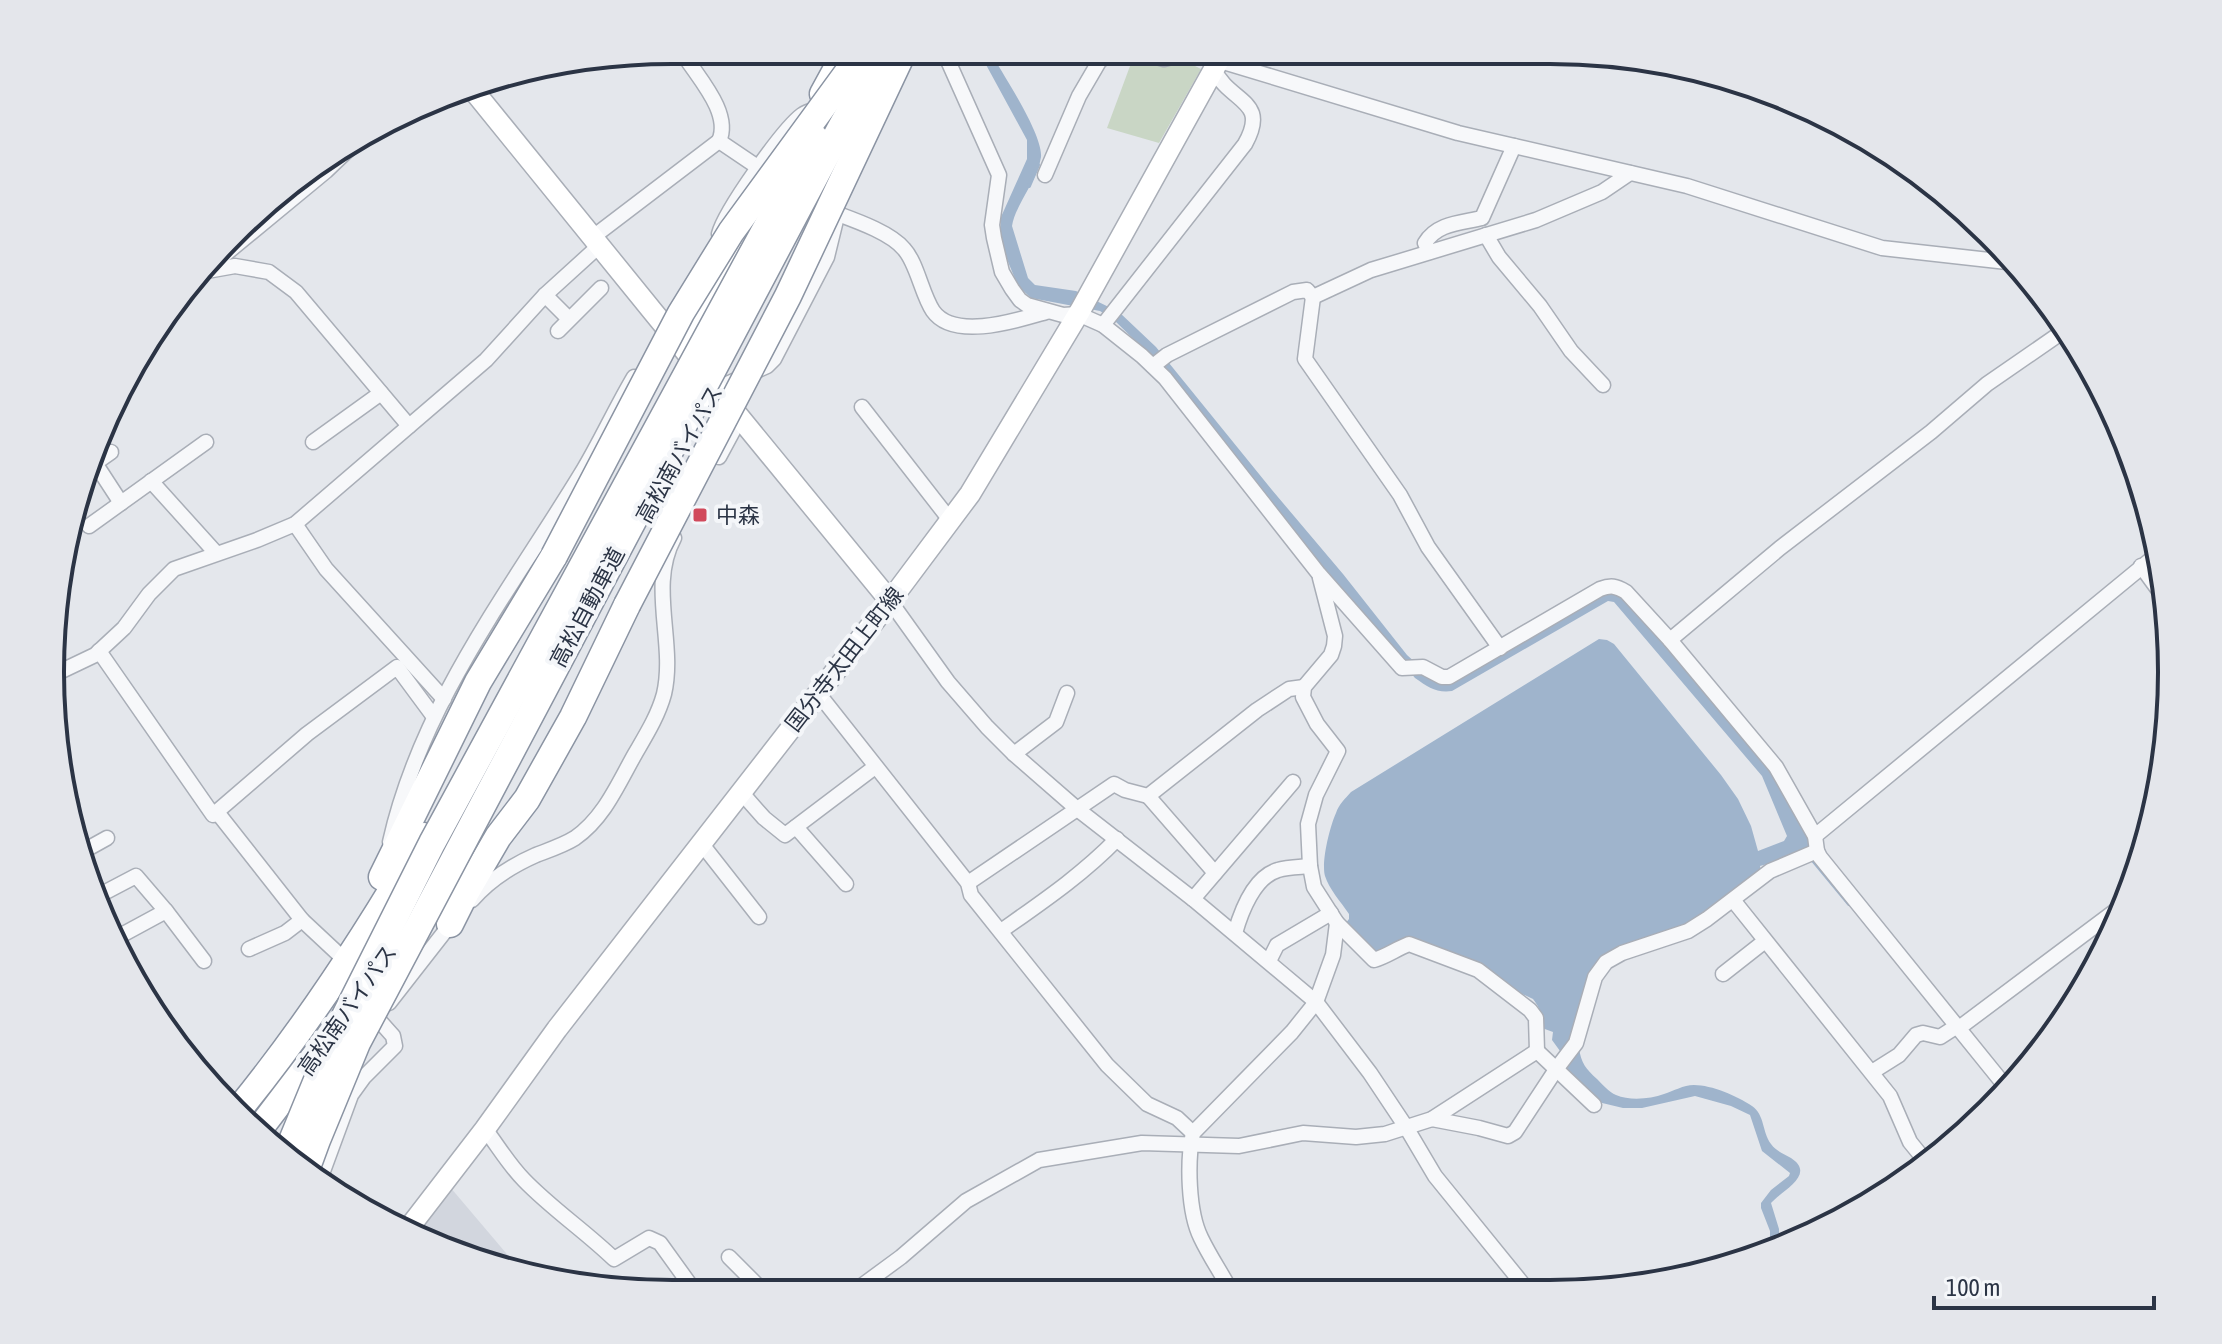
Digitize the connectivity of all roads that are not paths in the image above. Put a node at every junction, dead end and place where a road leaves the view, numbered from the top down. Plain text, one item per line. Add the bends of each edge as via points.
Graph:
1 (690, 64) edge
2 (848, 64) edge
3 (848, 64) edge
4 (850, 64) edge
5 (876, 64) edge
6 (887, 64) edge
7 (897, 64) edge
8 (949, 64) edge
9 (1098, 64) edge
10 (1216, 64) edge
11 (1218, 64) edge
12 (1231, 64) edge
13 (478, 96) edge
14 (870, 96) junction
15 (815, 109) junction
16 (719, 141) junction
17 (1514, 146) junction
18 (759, 168) junction
19 (1630, 173) junction
20 (1045, 175) dead end
21 (313, 182) edge
22 (838, 214) junction
23 (258, 227) edge
24 (1486, 235) junction
25 (596, 241) junction
26 (1429, 252) junction
27 (1998, 261) edge
28 (217, 269) edge
29 (720, 285) junction
30 (601, 288) dead end
31 (545, 295) junction
32 (1313, 297) junction
33 (1083, 306) junction
34 (1046, 312) junction
35 (569, 319) junction
36 (1104, 323) junction
37 (558, 331) dead end
38 (2057, 336) edge
39 (685, 351) junction
40 (1158, 361) junction
41 (1603, 385) dead end
42 (716, 389) junction
43 (381, 393) junction
44 (862, 407) dead end
45 (740, 418) junction
46 (409, 426) junction
47 (206, 442) dead end
48 (313, 442) dead end
49 (111, 452) dead end
50 (103, 457) edge
51 (97, 475) edge
52 (151, 481) junction
53 (121, 503) junction
54 (950, 520) junction
55 (295, 524) junction
56 (89, 526) dead end
57 (216, 553) junction
58 (2147, 561) edge
59 (2141, 566) junction
60 (1319, 574) junction
61 (2151, 579) edge
62 (890, 601) junction
63 (1670, 640) junction
64 (1500, 648) junction
65 (99, 651) junction
66 (401, 662) junction
67 (64, 670) edge
68 (1304, 687) junction
69 (818, 693) junction
70 (1067, 693) dead end
71 (444, 699) junction
72 (434, 717) junction
73 (1014, 754) junction
74 (875, 767) junction
75 (1293, 782) dead end
76 (741, 792) junction
77 (1148, 796) junction
78 (1076, 808) junction
79 (217, 812) junction
80 (796, 827) junction
81 (107, 838) dead end
82 (1117, 839) junction
83 (701, 843) junction
84 (90, 847) edge
85 (1813, 849) junction
86 (1310, 866) junction
87 (385, 870) junction
88 (1215, 873) junction
89 (968, 883) junction
90 (846, 884) dead end
91 (105, 892) edge
92 (1193, 899) junction
93 (1733, 900) junction
94 (166, 911) junction
95 (759, 917) dead end
96 (2106, 917) edge
97 (1334, 918) junction
98 (302, 920) junction
99 (450, 924) junction
100 (1001, 931) junction
101 (1235, 933) junction
102 (124, 934) edge
103 (1765, 941) junction
104 (249, 949) dead end
105 (204, 961) dead end
106 (1269, 961) junction
107 (347, 962) junction
108 (1723, 974) dead end
109 (1316, 1002) junction
110 (377, 1018) junction
111 (1955, 1028) junction
112 (1537, 1051) junction
113 (1560, 1063) junction
114 (1872, 1072) junction
115 (2000, 1080) edge
116 (244, 1103) edge
117 (1594, 1105) dead end
118 (1432, 1119) junction
119 (265, 1122) edge
120 (1406, 1127) junction
121 (485, 1129) junction
122 (1192, 1138) junction
123 (290, 1145) edge
124 (1920, 1154) edge
125 (310, 1160) edge
126 (323, 1170) edge
127 (413, 1222) edge
128 (729, 1257) dead end
129 (687, 1280) edge
130 (752, 1280) edge
131 (870, 1280) edge
132 (1225, 1280) edge
133 (1519, 1280) edge

1 - 16 street via 719,112 724,131
2 - 15 highway, 高松南バイパス
3 - 87 highway, bridge via 681,313 554,556 478,682
4 - 123 highway, 高松自動車道, bridge via 432,843 336,1034
5 - 125 highway, 高松自動車道, bridge via 357,1043
6 - 14 highway, 高松南バイパス
7 - 99 highway, bridge via 788,296 565,730
8 - 34 street via 999,175 992,225 1002,272 1020,300
9 - 20 street
10 - 33 main road, 国分寺太田上町線
11 - 36 street via 1220,83 1250,108 1252,131
12 - 17 street
13 - 25 main road
14 - 22 street
14 - 42 highway, 高松南バイパス
15 - 18 street via 793,123
15 - 29 highway, 高松南バイパス
16 - 18 street
16 - 25 street
17 - 19 street
17 - 26 street via 1482,218 1439,228 1425,243
18 - 29 street via 722,224 716,245
19 - 24 street via 1589,198
19 - 27 street via 1882,248
21 - 23 street
22 - 34 street via 905,249 933,312 945,322 963,327
22 - 42 street via 827,257 774,359
24 - 26 street
24 - 41 street via 1571,351
25 - 31 street
25 - 39 main road
26 - 32 street via 1371,270
28 - 43 street via 235,266 269,272 296,292
29 - 39 highway, 高松南バイパス
30 - 35 street
31 - 35 street
31 - 46 street via 486,360
32 - 40 street via 1307,290 1293,292
32 - 64 street via 1305,359
33 - 34 street via 1063,315
33 - 36 street
33 - 54 main road, 国分寺太田上町線 via 998,451
35 - 37 street
36 - 40 street
38 - 63 street via 1987,384
39 - 42 main road
39 - 71 street via 651,356 639,369
39 - 107 highway, 高松南バイパス via 422,839
40 - 60 street via 1165,378
42 - 45 main road
42 - 119 highway, 高松南バイパス via 479,809 368,986
43 - 46 street
43 - 48 street
44 - 54 street
45 - 62 main road
45 - 99 street via 670,547 662,600 668,642 663,696 605,808 574,839 486,884
46 - 55 street
47 - 52 street
49 - 50 street
51 - 53 street
52 - 53 street
52 - 57 street
53 - 56 street
54 - 62 main road, 国分寺太田上町線
55 - 57 street
55 - 66 street
57 - 65 street via 174,569
58 - 59 street
59 - 61 street
59 - 85 street
60 - 64 street via 1402,668 1423,667 1449,677
60 - 68 street via 1334,646
62 - 69 main road, 国分寺太田上町線
62 - 73 street via 948,682
63 - 64 street via 1626,592 1609,585
63 - 85 street via 1776,767
65 - 67 street
65 - 79 street via 213,815
66 - 71 street
66 - 72 street
66 - 79 street
68 - 77 street via 1289,689 1257,710
68 - 86 street via 1303,697 1317,724 1338,751 1308,824
69 - 74 street
69 - 76 main road, 国分寺太田上町線
70 - 73 street via 1056,722
71 - 72 street
72 - 87 street via 399,803
73 - 78 street
74 - 80 street
74 - 89 street
75 - 88 street
76 - 80 street via 785,835
76 - 83 main road, 国分寺太田上町線
77 - 78 street via 1114,784
77 - 88 street
78 - 82 street
78 - 89 street
79 - 98 street
80 - 90 street
81 - 84 street
82 - 92 street
82 - 100 street
83 - 95 street
83 - 121 main road, 国分寺太田上町線
85 - 93 street via 1770,871
85 - 111 street
86 - 97 street via 1314,887
86 - 101 street via 1266,876 1244,904
87 - 107 highway
88 - 92 street
89 - 100 street via 971,895
91 - 94 street via 136,876
92 - 101 street
93 - 103 street
93 - 113 street via 1688,931 1606,962 1595,977 1576,1043
94 - 102 street
94 - 105 street
96 - 111 street
97 - 106 street via 1277,945
97 - 109 street via 1333,955
97 - 112 street via 1374,960 1409,944 1478,970 1536,1018
98 - 104 street
98 - 107 street
99 - 110 street
100 - 122 street via 1107,1065 1147,1104 1177,1118
101 - 106 street
103 - 108 street
103 - 114 street
106 - 109 street
107 - 116 highway, 高松南バイパス
109 - 120 street
109 - 122 street
110 - 119 street
110 - 126 street via 395,1046 351,1095
111 - 114 street via 1940,1037 1916,1035 1899,1055
111 - 115 street
112 - 113 street
112 - 118 street
113 - 117 street
113 - 118 street via 1508,1136
114 - 124 street
118 - 120 street
120 - 122 street via 1356,1137 1303,1133 1239,1146
120 - 133 street via 1435,1176
121 - 127 main road, 国分寺太田上町線
121 - 129 street via 521,1177 614,1259 649,1238 660,1243
122 - 131 street via 1039,1160 966,1201
122 - 132 street via 1191,1201 1199,1235
128 - 130 street

